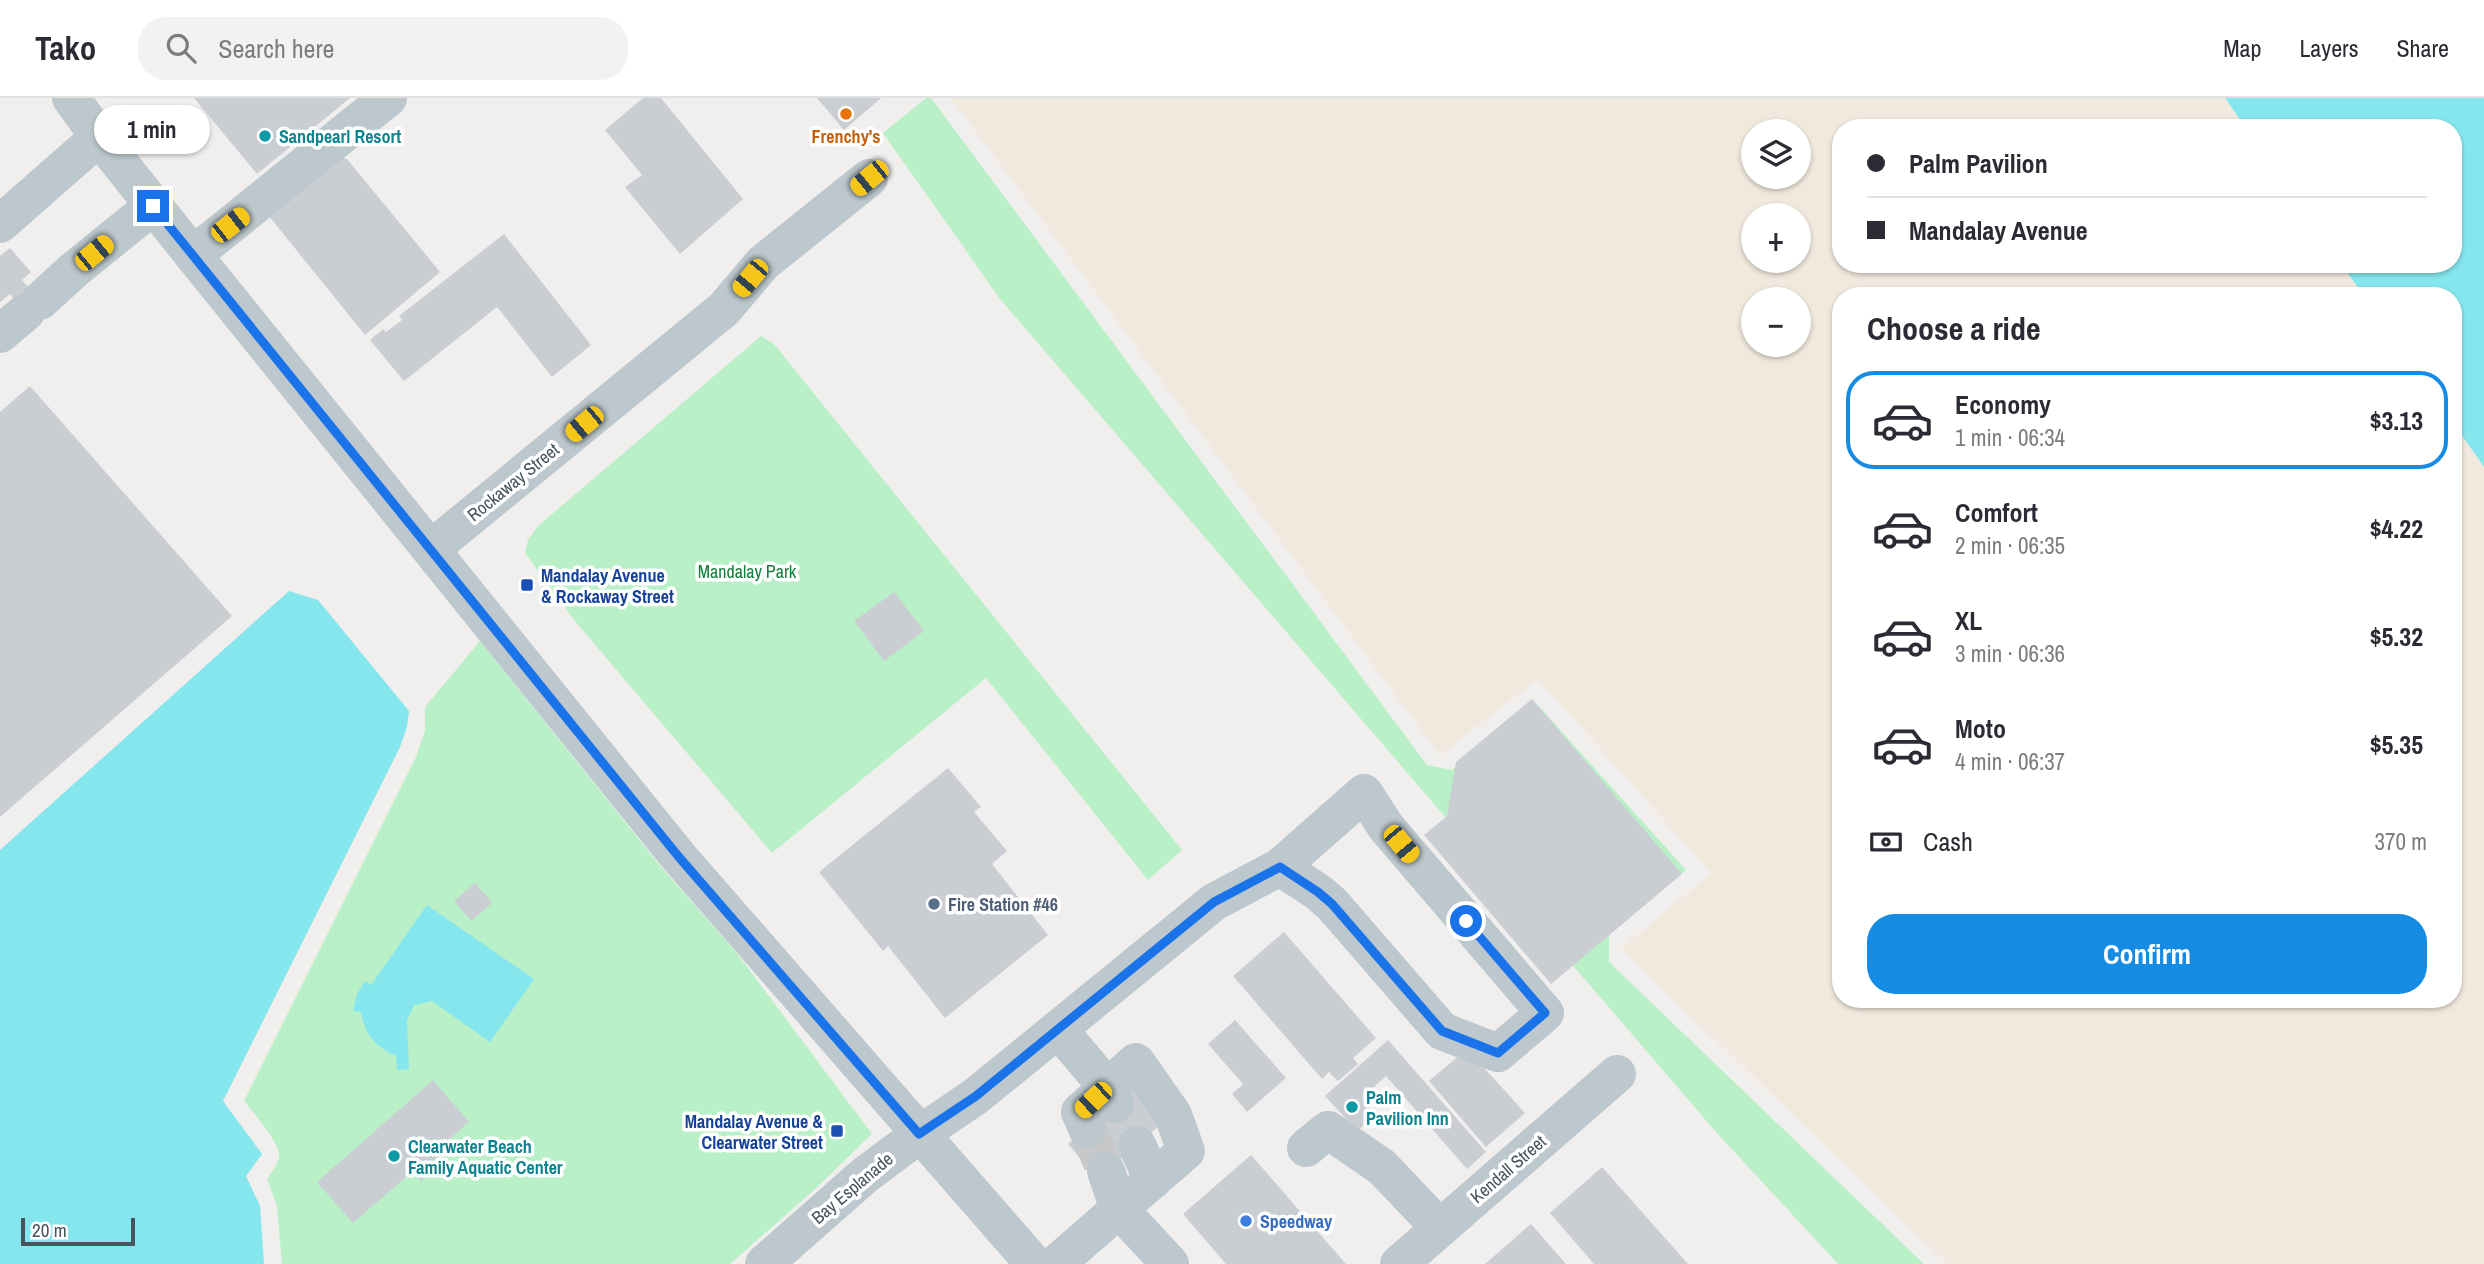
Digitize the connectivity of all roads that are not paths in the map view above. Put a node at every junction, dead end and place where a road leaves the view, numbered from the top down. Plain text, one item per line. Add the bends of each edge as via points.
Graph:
1 (71, 98) edge
2 (388, 98) edge
3 (99, 137) junction
4 (869, 178) dead end
5 (153, 206) junction
6 (0, 224) edge
7 (193, 255) junction
8 (22, 316) edge
9 (431, 549) junction
10 (1280, 867) junction
11 (1058, 1029) junction
12 (1617, 1074) dead end
13 (1111, 1096) junction
14 (1087, 1128) tunnel mouth
15 (919, 1134) junction
16 (1137, 1145) tunnel mouth
17 (1306, 1148) dead end
18 (1107, 1171) tunnel mouth
19 (1153, 1180) junction
20 (1119, 1209) junction
21 (1440, 1228) junction
22 (764, 1264) edge
23 (1034, 1264) edge
24 (1056, 1264) edge
25 (1170, 1264) edge
26 (1399, 1264) edge

1 - 3 street
2 - 7 street
3 - 5 street
3 - 6 street
4 - 9 street, Rockaway Street via 762,263 724,309
5 - 7 street
5 - 8 street
7 - 9 street
9 - 15 street via 678,856
10 - 10 street, Bay Esplanade via 1364,793 1386,827 1545,1013 1498,1053 1442,1031 1332,904
10 - 11 street, Bay Esplanade via 1214,902
11 - 13 street
11 - 15 street, Bay Esplanade via 976,1096
12 - 21 street, Kendall Street
13 - 14 street via 1080,1112
13 - 19 street via 1136,1062 1173,1115 1185,1151
15 - 22 street, Bay Esplanade
15 - 23 street
16 - 19 street
17 - 21 street via 1328,1130 1382,1167
18 - 20 street
19 - 20 street
20 - 24 street
20 - 25 street
21 - 26 street, Kendall Street

